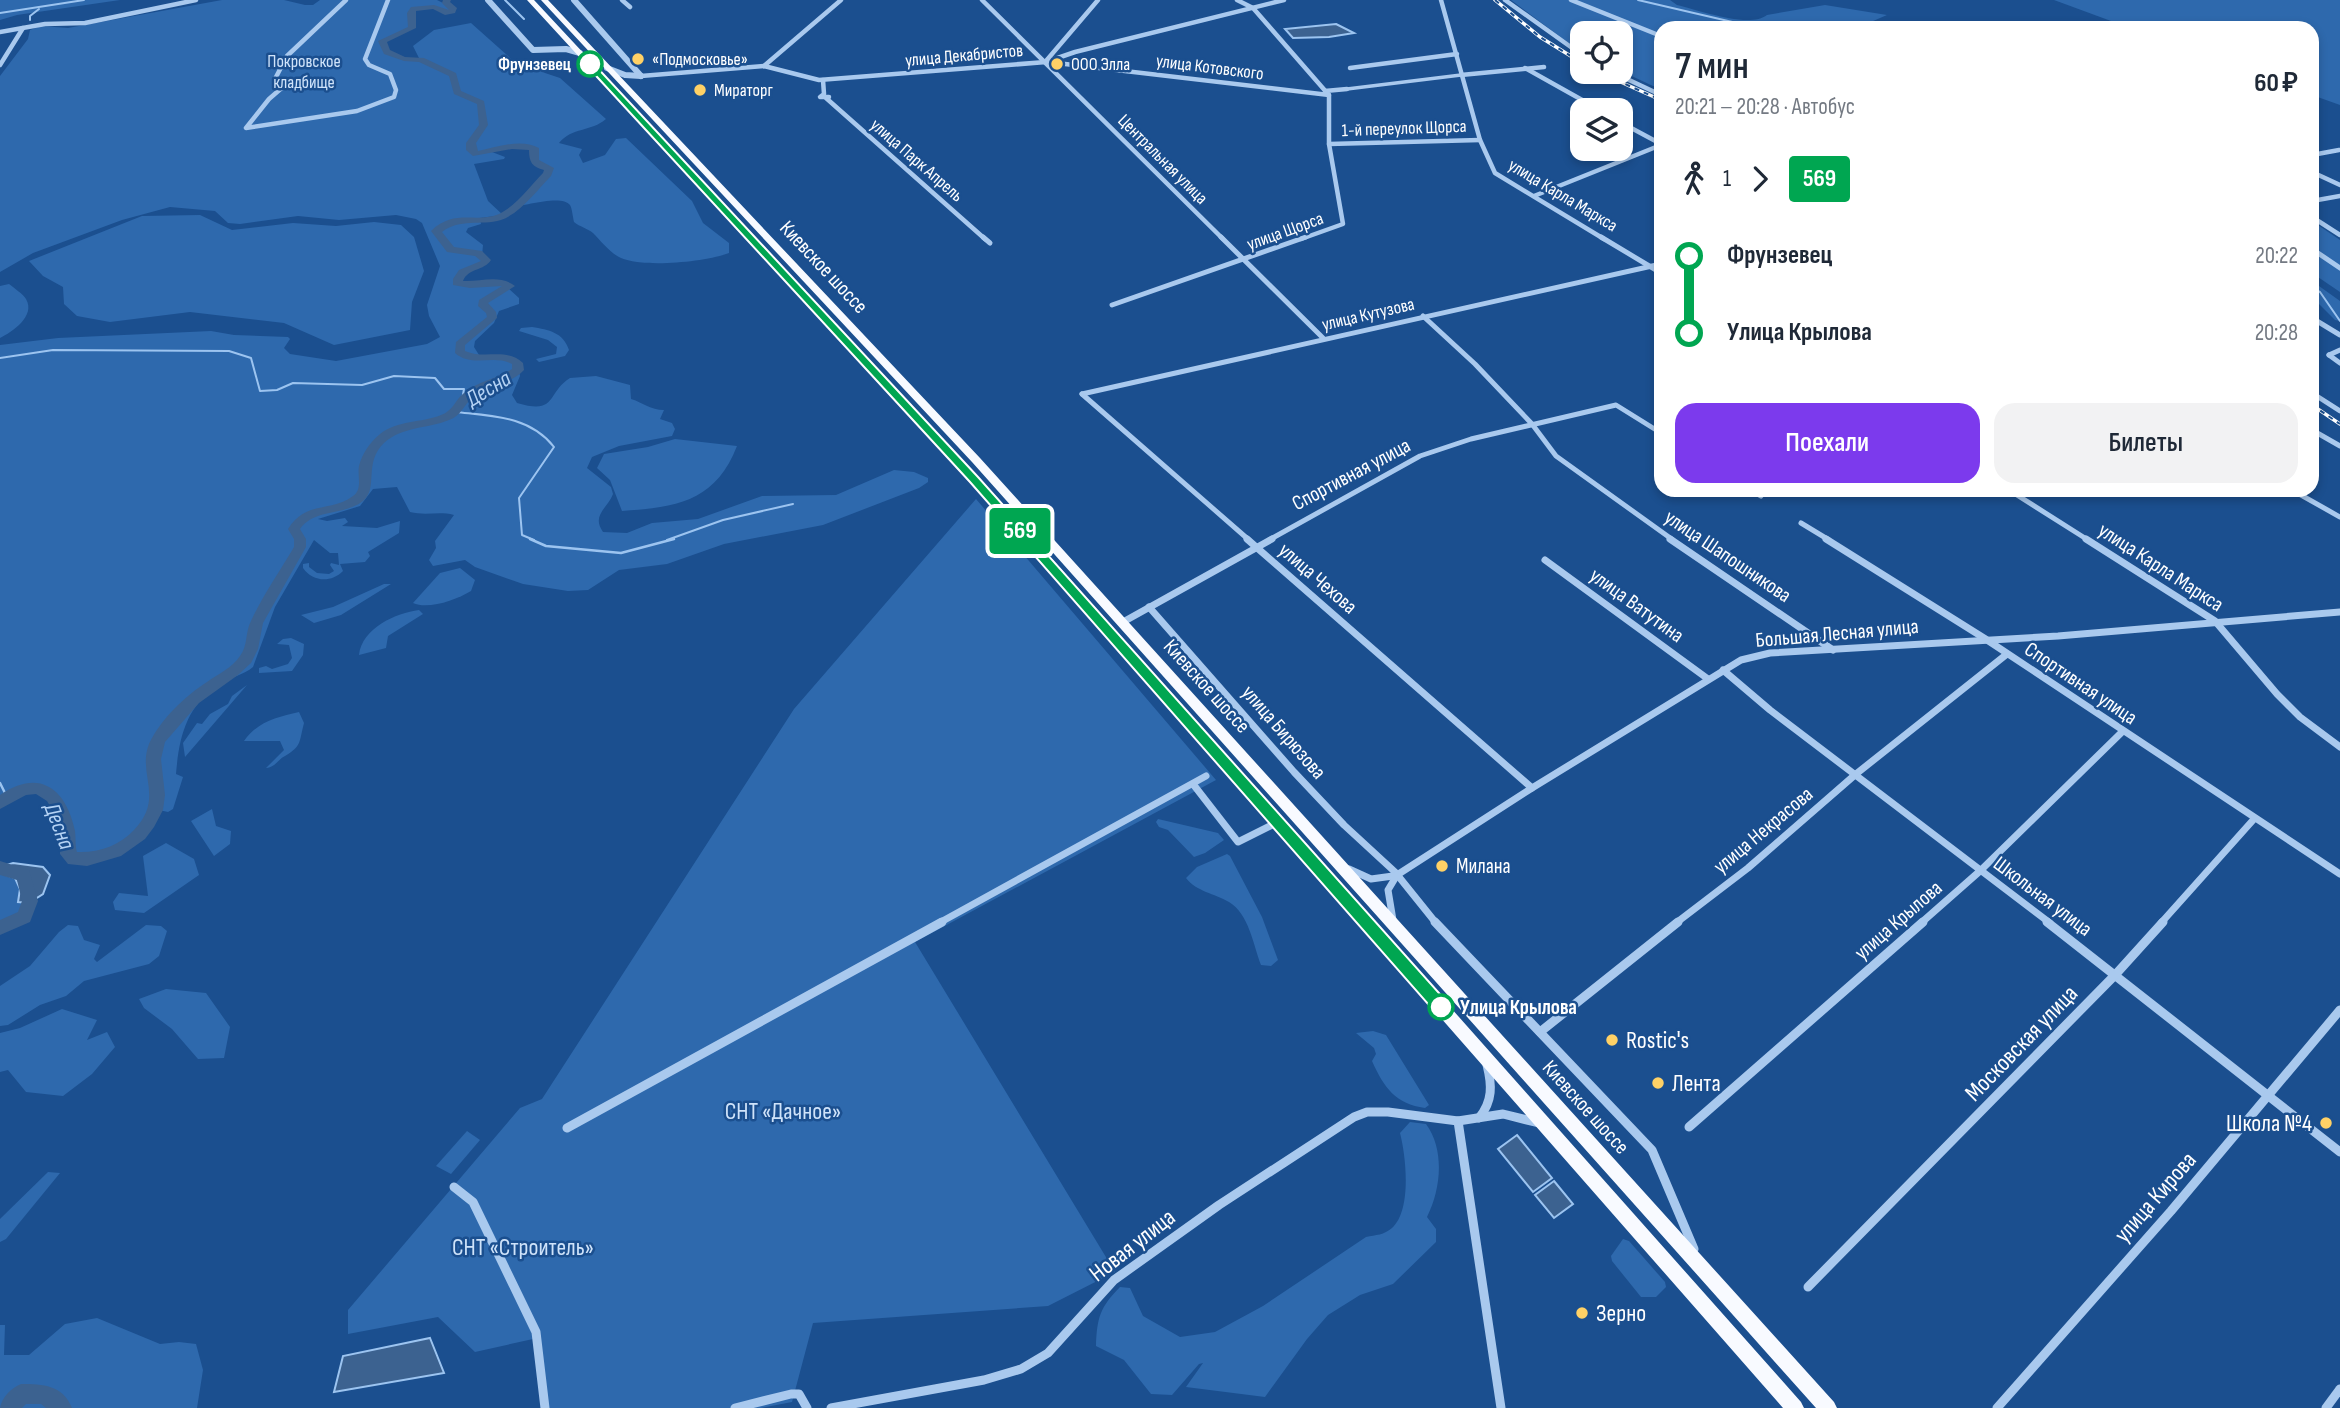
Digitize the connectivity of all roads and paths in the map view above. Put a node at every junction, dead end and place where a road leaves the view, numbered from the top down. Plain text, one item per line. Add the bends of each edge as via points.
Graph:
1 (196, 0) edge
2 (346, 0) edge
3 (388, 0) edge
4 (488, 0) edge
5 (530, 0) edge
6 (544, 0) edge
7 (574, 0) edge
8 (622, 0) edge
9 (841, 0) edge
10 (982, 0) edge
11 (1098, 0) edge
12 (1237, 0) edge
13 (1284, 0) edge
14 (1441, 0) edge
15 (1505, 0) edge
16 (1571, 0) edge
17 (630, 7) dead end
18 (1253, 8) junction
19 (23, 28) junction
20 (0, 32) edge
21 (1654, 33) edge
22 (563, 35) junction
23 (1570, 46) edge
24 (546, 50) junction
25 (580, 53) junction
26 (1457, 54) junction
27 (1046, 62) junction
28 (1, 63) edge
29 (764, 66) junction
30 (1544, 66) dead end
31 (607, 68) junction
32 (1350, 68) dead end
33 (1525, 68) junction
34 (640, 74) junction
35 (1461, 75) junction
36 (823, 80) junction
37 (1633, 81) edge
38 (1347, 89) joint
39 (1654, 91) edge
40 (1327, 93) junction
41 (636, 98) junction
42 (1579, 98) edge
43 (1633, 129) edge
44 (1480, 140) junction
45 (1654, 141) edge
46 (1329, 144) junction
47 (1654, 148) edge
48 (2339, 150) edge
49 (2319, 154) edge
50 (2319, 175) edge
51 (2340, 185) edge
52 (1534, 196) junction
53 (2340, 196) edge
54 (2319, 200) edge
55 (2319, 222) edge
56 (2340, 235) edge
57 (990, 243) dead end
58 (2319, 254) edge
59 (1245, 261) junction
60 (1654, 265) edge
61 (1650, 266) junction
62 (2340, 268) edge
63 (1654, 269) edge
64 (1112, 305) dead end
65 (1423, 316) junction
66 (2319, 322) edge
67 (2340, 335) edge
68 (1324, 338) junction
69 (2340, 350) edge
70 (2340, 363) edge
71 (1082, 394) joint
72 (2319, 398) edge
73 (2340, 411) edge
74 (1532, 424) junction
75 (1654, 429) edge
76 (2319, 434) edge
77 (2340, 446) edge
78 (2021, 497) edge
79 (2304, 497) edge
80 (2340, 517) edge
81 (1801, 523) dead end
82 (1254, 546) junction
83 (1545, 559) dead end
84 (1149, 607) junction
85 (2340, 612) edge
86 (2215, 621) junction
87 (1123, 622) junction
88 (1984, 638) junction
89 (1834, 650) junction
90 (2007, 654) junction
91 (1723, 670) junction
92 (1708, 679) junction
93 (2122, 732) junction
94 (2340, 747) edge
95 (1856, 774) junction
96 (1206, 776) dead end
97 (1193, 784) junction
98 (1532, 788) junction
99 (2254, 819) junction
100 (1276, 823) junction
101 (1329, 854) junction
102 (1980, 871) junction
103 (1397, 874) junction
104 (2340, 874) edge
105 (1398, 928) junction
106 (2116, 974) junction
107 (2340, 1010) edge
108 (1540, 1031) junction
109 (1480, 1050) junction
110 (2269, 1097) junction
111 (1479, 1119) junction
112 (1458, 1121) junction
113 (1689, 1127) dead end
114 (567, 1128) dead end
115 (1549, 1128) junction
116 (2340, 1152) edge
117 (454, 1187) dead end
118 (1715, 1282) junction
119 (1808, 1287) dead end
120 (2340, 1389) edge
121 (545, 1408) edge
122 (735, 1408) edge
123 (807, 1408) edge
124 (831, 1408) edge
125 (1501, 1408) edge
126 (1795, 1408) edge
127 (1828, 1408) edge
128 (1997, 1408) edge
129 (2326, 1408) edge

1 - 19 street via 100,21
2 - 3 street via 313,34 293,47 276,77 284,86 246,128 366,111 394,97 390,74 365,60
4 - 24 street via 532,50
5 - 22 highway, Киевское шоссе
6 - 31 highway, Киевское шоссе
7 - 34 street
8 - 17 street
9 - 29 street
10 - 27 street, Центральная улица
11 - 27 street
12 - 18 street
13 - 18 street, улица Декабристов
14 - 26 street, улица Карла Маркса
15 - 23 street
16 - 21 street
18 - 27 street, улица Декабристов
18 - 40 street
19 - 20 street
19 - 28 street
22 - 24 street via 561,42
22 - 25 highway, Киевское шоссе
24 - 25 street
25 - 100 highway, Киевское шоссе via 974,479
26 - 32 street
26 - 35 street, улица Карла Маркса
27 - 36 street, улица Декабристов
27 - 40 street, улица Котовского
27 - 59 street, Центральная улица
29 - 34 street, улица Декабристов
29 - 36 street, улица Декабристов via 805,80
30 - 33 street
31 - 34 street via 631,76
31 - 41 highway, Киевское шоссе
33 - 35 street
33 - 42 street
34 - 41 street via 632,85
35 - 38 street
35 - 44 street, улица Карла Маркса
36 - 57 street, улица Парк Апрель via 825,96
37 - 39 street
38 - 40 street, улица Котовского
40 - 46 street, улица Щорса
41 - 87 highway, Киевское шоссе
43 - 45 street
44 - 46 street, 1-й переулок Щорса
44 - 52 street, улица Карла Маркса via 1495,173
46 - 59 street, улица Щорса via 1343,224
47 - 52 street
48 - 49 street
50 - 51 street
52 - 61 street, улица Карла Маркса
53 - 54 street
55 - 56 street
58 - 62 street
59 - 64 street, улица Щорса
59 - 68 street, Центральная улица
60 - 61 street, улица Кутузова
61 - 63 street, улица Карла Маркса
61 - 65 street, улица Кутузова
65 - 68 street, улица Кутузова
65 - 74 street, улица Шапошникова
66 - 67 street
68 - 71 street, улица Кутузова
69 - 70 street via 2329,355
71 - 82 street, улица Чехова
72 - 73 street
74 - 75 street, Спортивная улица via 1616,405
74 - 82 street, Спортивная улица via 1420,456
74 - 89 street, улица Шапошникова via 1556,456 1628,510
76 - 77 street
78 - 86 street, улица Карла Маркса
79 - 80 street
81 - 88 street, Спортивная улица
82 - 84 street, Спортивная улица
82 - 98 street, улица Чехова
83 - 92 street, улица Ватутина
84 - 87 street, Спортивная улица
84 - 103 street, улица Бирюзова via 1294,772
85 - 86 street, Большая Лесная улица
86 - 88 street, Большая Лесная улица
86 - 94 street, улица Карла Маркса via 2277,694
87 - 101 highway, Киевское шоссе
88 - 89 street, Большая Лесная улица
88 - 90 street, Спортивная улица
89 - 91 street, Большая Лесная улица via 1770,653
90 - 93 street, Спортивная улица
90 - 95 street, улица Некрасова
91 - 92 street, Большая Лесная улица
91 - 95 street, Школьная улица
92 - 98 street, Большая Лесная улица
93 - 99 street, Спортивная улица
93 - 102 street, улица Крылова
95 - 102 street, Школьная улица
95 - 108 street, улица Некрасова via 1748,869
96 - 97 street
97 - 100 street via 1238,842
97 - 114 street
98 - 103 street, Большая Лесная улица
99 - 104 street, Спортивная улица
99 - 106 street, Московская улица
100 - 109 highway, Киевское шоссе
101 - 103 street, Большая Лесная улица via 1364,877 1385,879
101 - 105 highway, Киевское шоссе
102 - 106 street, Школьная улица
102 - 113 street, улица Крылова
103 - 105 street via 1389,883 1388,897
103 - 108 street, улица Бирюзова via 1419,905
105 - 118 highway, Киевское шоссе
106 - 110 street, Школьная улица
106 - 119 street, Московская улица
107 - 110 street, улица Кирова
108 - 118 street, улица Бирюзова via 1652,1150 1675,1212
109 - 111 street via 1493,1094
109 - 115 highway, Киевское шоссе
110 - 116 street, Школьная улица
110 - 128 street, улица Кирова
111 - 112 street, Новая улица
111 - 115 street, Новая улица via 1510,1115
112 - 124 street, Новая улица via 1378,1111 1354,1117 1114,1280 1048,1353 1021,1369
112 - 125 street
115 - 126 highway, Киевское шоссе
117 - 121 street via 473,1202 536,1332
118 - 127 highway, Киевское шоссе
120 - 129 street
122 - 123 street via 791,1394 799,1394

